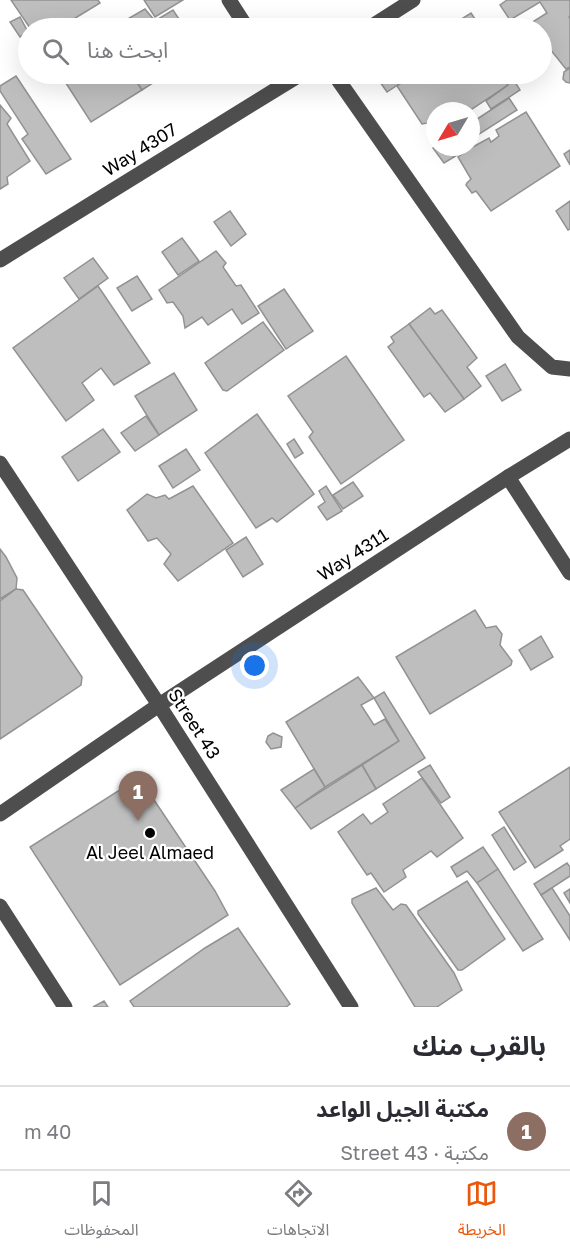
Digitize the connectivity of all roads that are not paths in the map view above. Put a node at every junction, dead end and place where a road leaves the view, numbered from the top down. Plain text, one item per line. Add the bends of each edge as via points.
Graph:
1 (230, 0) edge
2 (413, 0) edge
3 (241, 18) edge
4 (385, 18) edge
5 (271, 84) edge
6 (341, 84) edge
7 (0, 260) edge
8 (570, 369) edge
9 (570, 439) edge
10 (0, 463) edge
11 (508, 477) junction
12 (570, 573) edge
13 (159, 705) junction
14 (0, 814) edge
15 (0, 906) edge
16 (65, 1007) edge
17 (351, 1007) edge

1 - 3 street
2 - 4 street
5 - 7 street, Way 4307
6 - 8 street via 518,337 552,367
9 - 11 street, Way 4311
10 - 13 street, Street 43
11 - 12 street
11 - 13 street, Way 4311
13 - 14 street, Way 4311
13 - 17 street, Street 43
15 - 16 street

